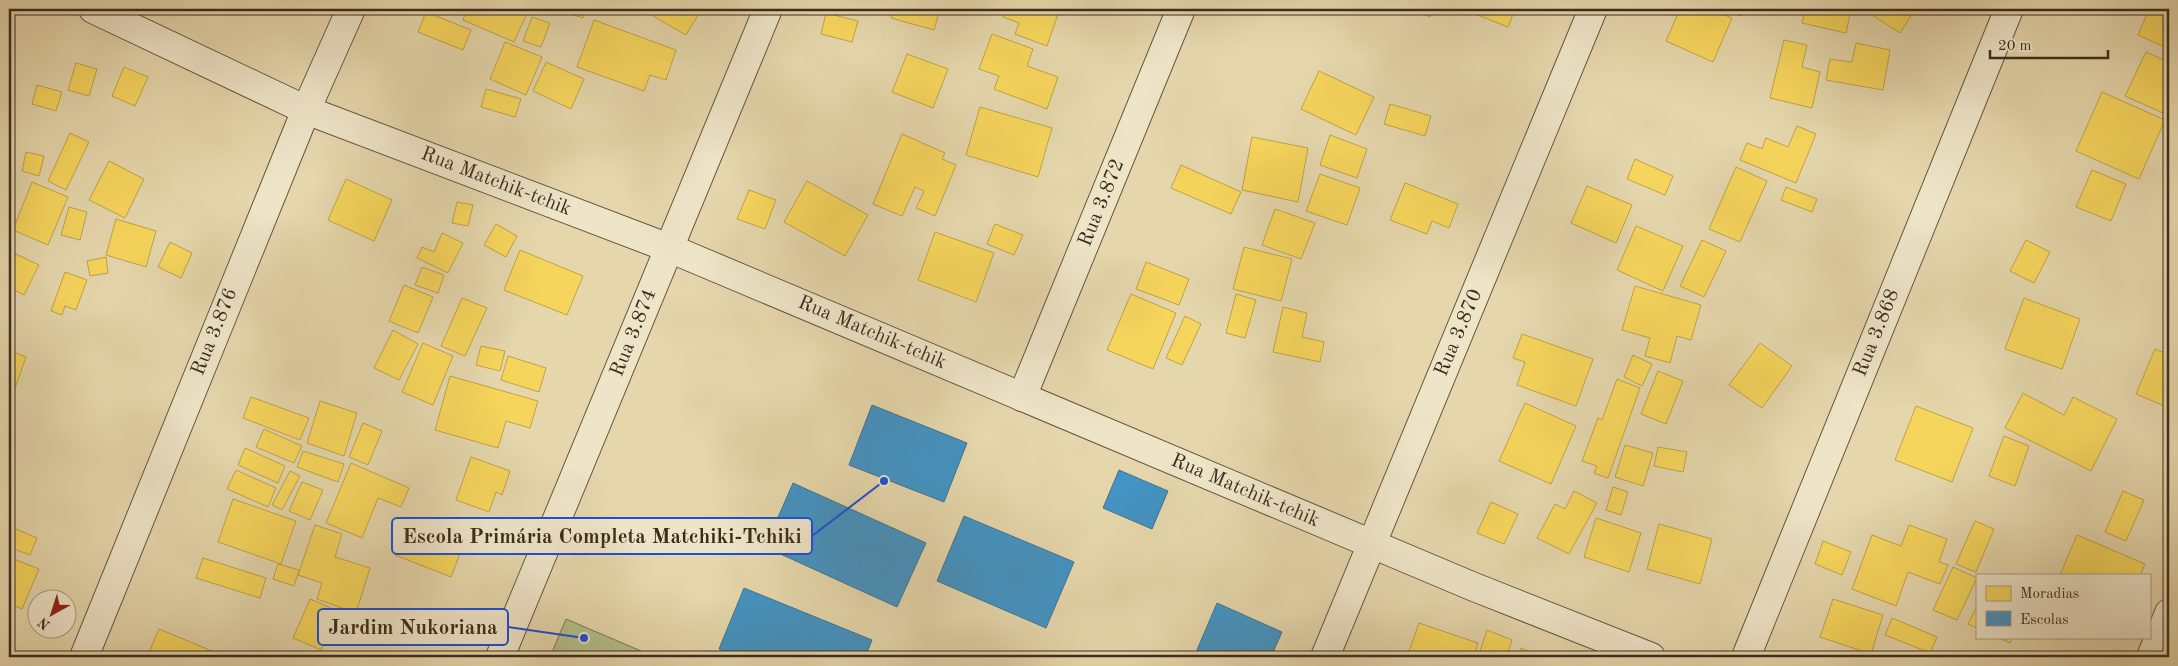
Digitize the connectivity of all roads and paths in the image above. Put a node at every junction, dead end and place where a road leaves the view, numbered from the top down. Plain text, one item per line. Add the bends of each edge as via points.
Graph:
1 (93, 9) edge
2 (351, 9) edge
3 (768, 9) edge
4 (1181, 9) edge
5 (1593, 9) edge
6 (2009, 9) edge
7 (306, 110) junction
8 (669, 248) junction
9 (1022, 396) junction
10 (1371, 544) junction
11 (2169, 613) edge
12 (84, 657) edge
13 (500, 657) edge
14 (1325, 657) edge
15 (1652, 657) edge
16 (1746, 657) edge
17 (2151, 657) edge

1 - 7 street, Rua Matchik-tchik
2 - 7 street, Rua 3.876
3 - 8 street, Rua 3.874
4 - 9 street, Rua 3.872
5 - 10 street, Rua 3.870
6 - 16 street, Rua 3.868
7 - 8 street, Rua Matchik-tchik
7 - 12 street, Rua 3.876
8 - 9 street, Rua Matchik-tchik
8 - 13 street, Rua 3.874
9 - 10 street, Rua Matchik-tchik
10 - 14 street, Rua 3.870
10 - 15 street, Rua Matchik-tchik
11 - 17 street

